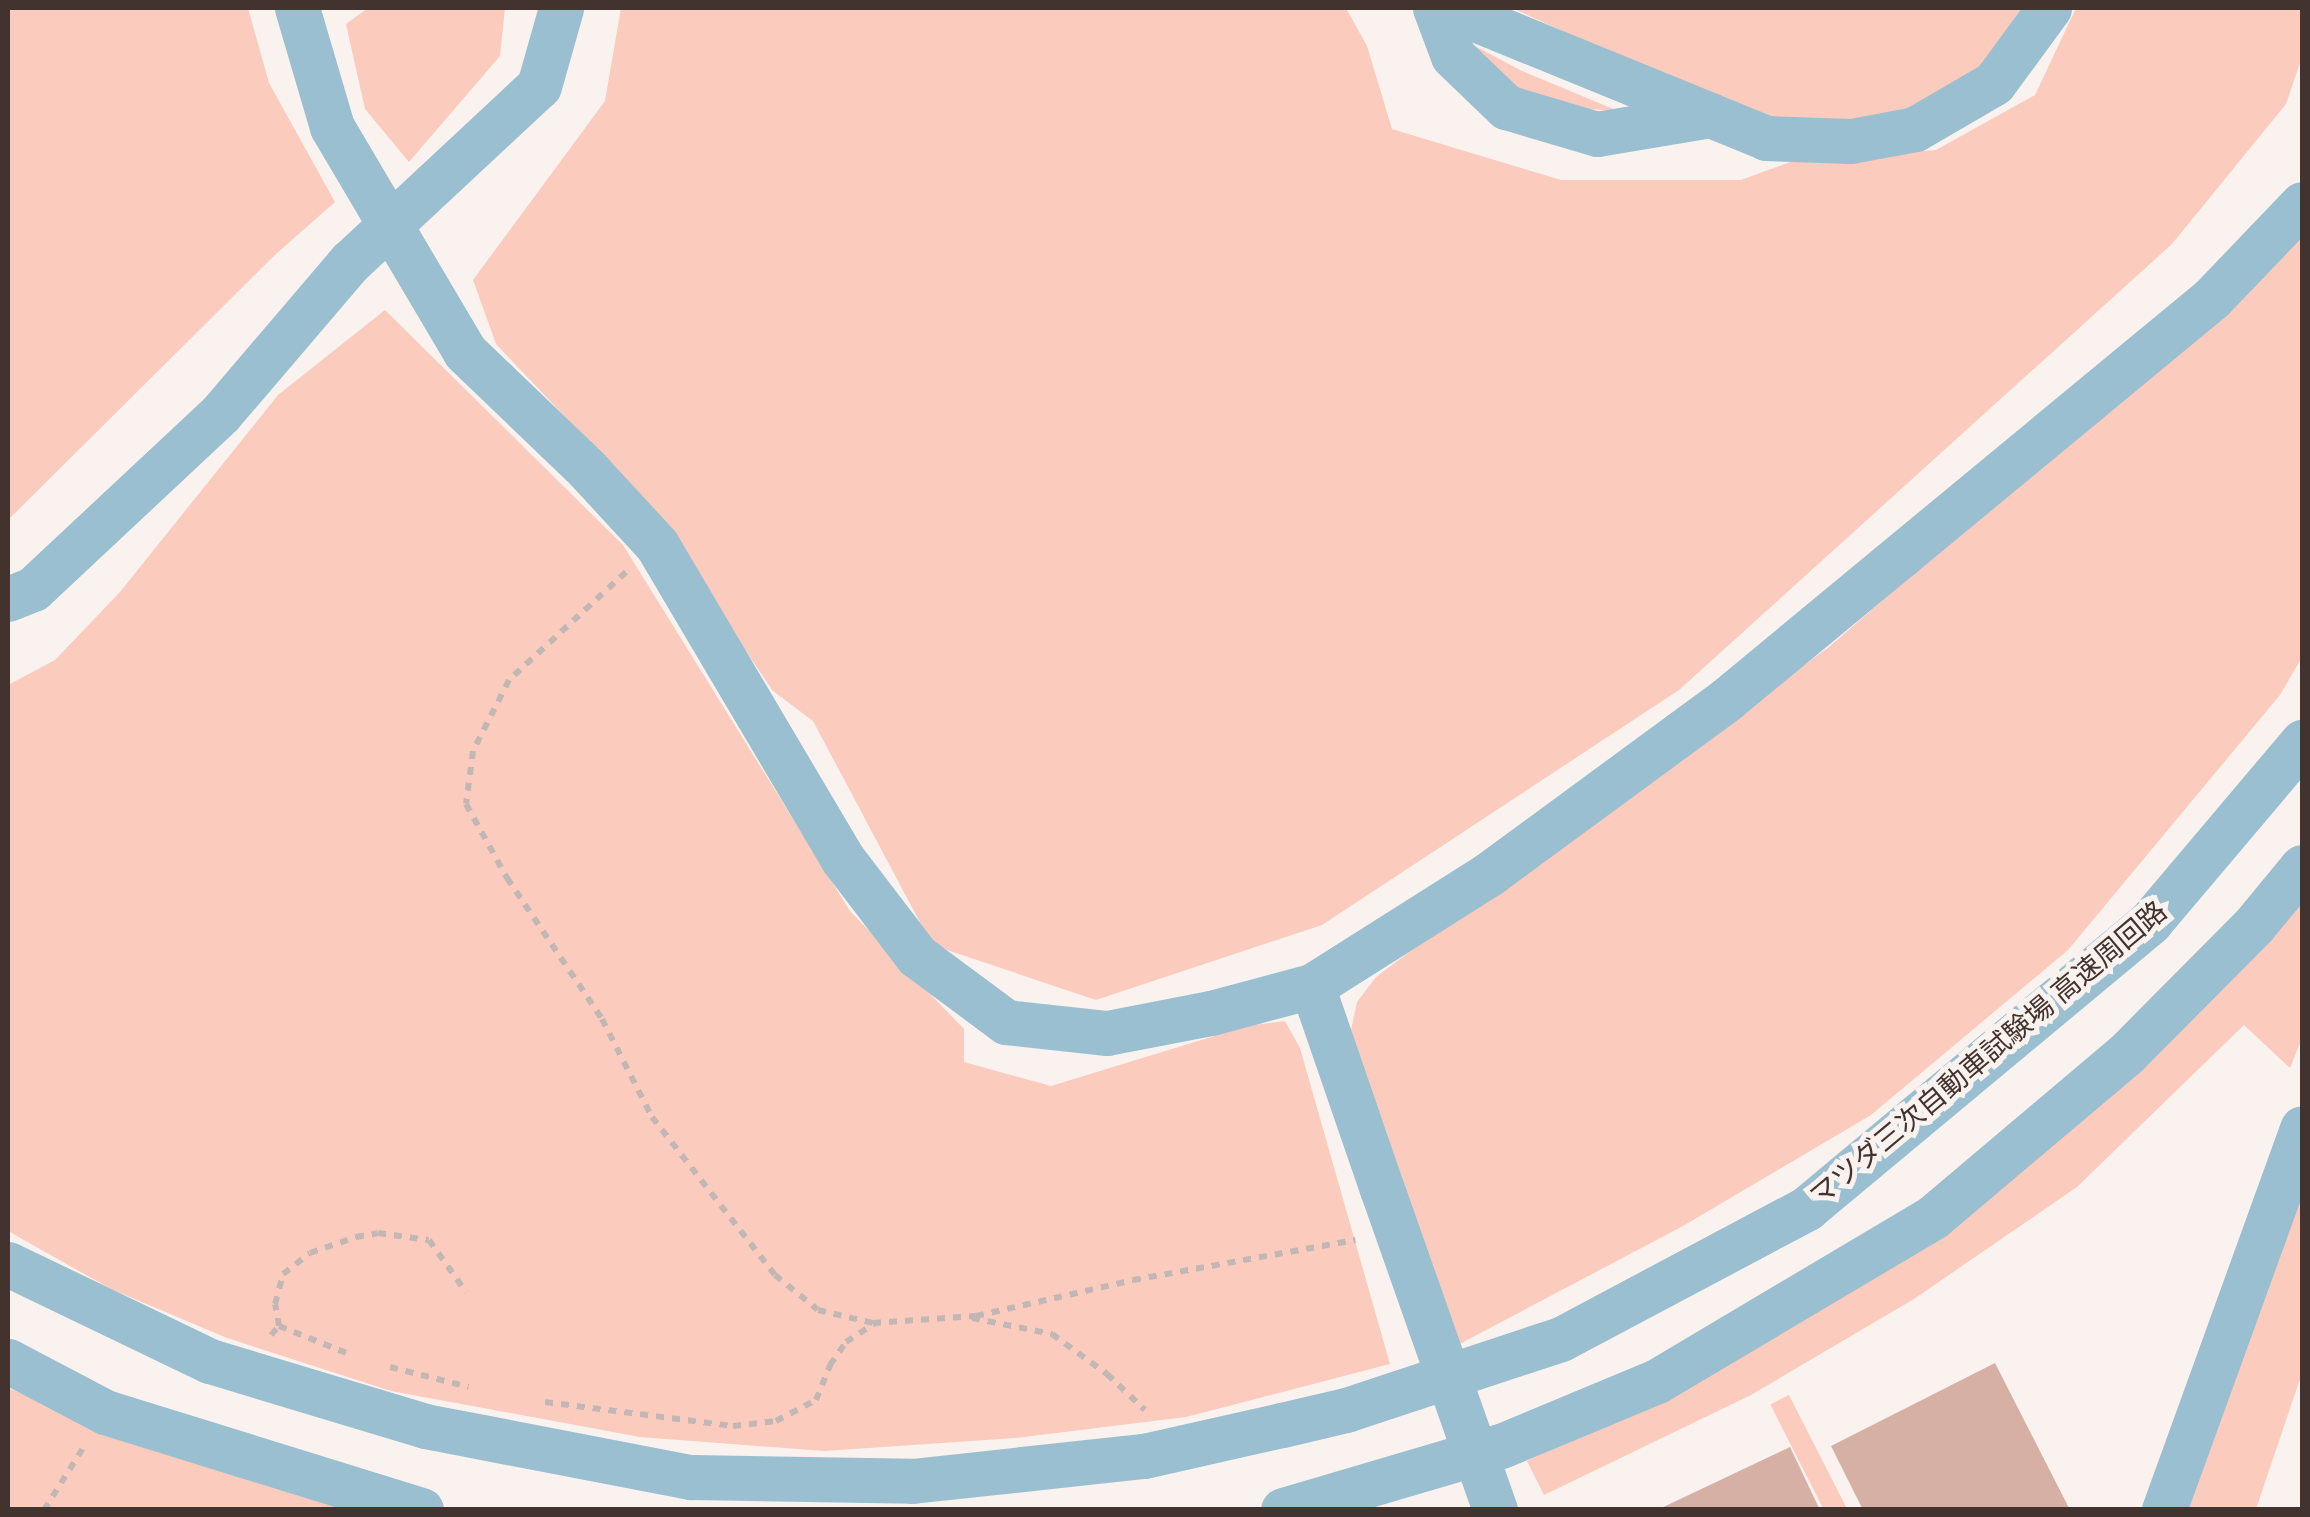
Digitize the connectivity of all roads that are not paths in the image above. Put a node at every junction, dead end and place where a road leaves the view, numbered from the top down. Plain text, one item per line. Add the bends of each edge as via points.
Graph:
1 (298, 8) edge
2 (561, 8) edge
3 (1435, 8) edge
4 (1448, 8) edge
5 (2049, 8) edge
6 (1710, 115) junction
7 (2302, 204) edge
8 (8, 599) edge
9 (2302, 742) edge
10 (2302, 867) edge
11 (1312, 986) junction
12 (2302, 1128) edge
13 (8, 1264) edge
14 (8, 1361) edge
15 (421, 1510) edge
16 (1284, 1510) edge
17 (1495, 1510) edge
18 (2164, 1510) edge

1 - 11 lane, bridge via 332,127 465,352 657,544 842,858 917,956 1006,1022 1107,1032
2 - 8 lane via 539,86 350,262 220,414 33,589
3 - 6 lane via 1453,56 1506,107 1597,134
4 - 6 lane
5 - 6 lane via 1994,84 1915,129 1850,141 1766,138
7 - 11 lane via 2212,298 1728,699 1489,874
9 - 13 lane, マツダ三次自動車試験場 高速周回路 via 2150,922 1807,1208 1562,1339 1346,1410 1144,1456 912,1480 691,1477 425,1426 210,1361
10 - 16 lane via 2126,1054 1933,1218 1657,1381 1501,1446
11 - 17 lane, bridge
12 - 18 lane
14 - 15 lane via 125,1419

